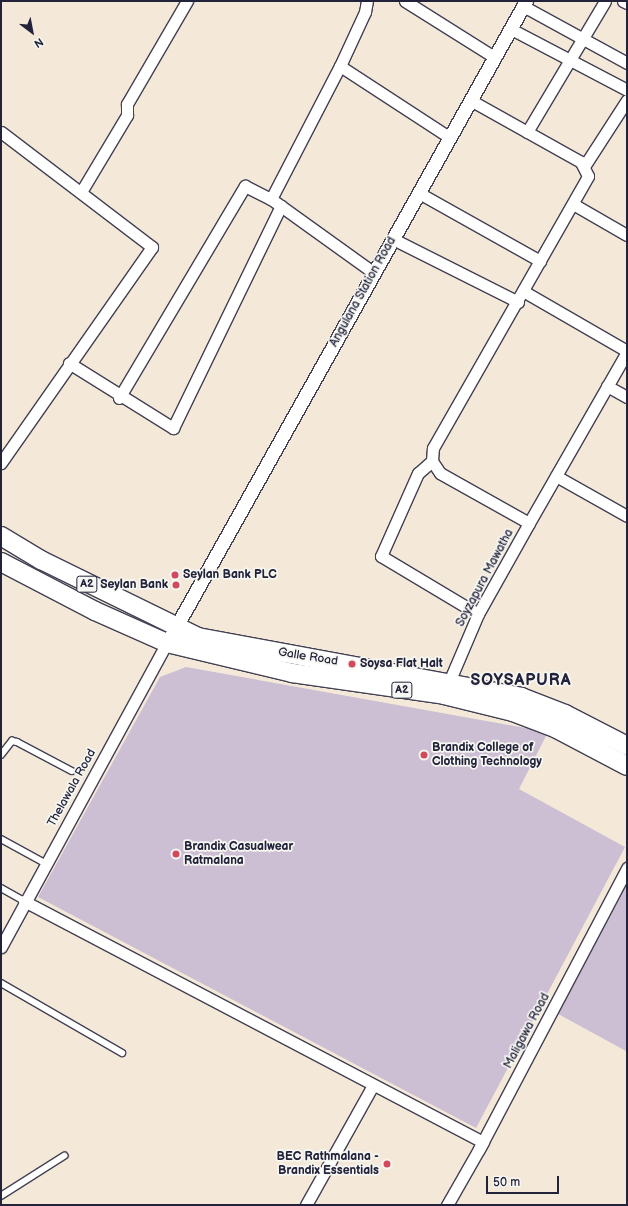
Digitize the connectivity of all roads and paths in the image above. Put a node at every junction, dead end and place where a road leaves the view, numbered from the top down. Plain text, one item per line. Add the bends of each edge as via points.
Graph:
1 (187, 1) edge
2 (367, 1) edge
3 (405, 1) edge
4 (605, 1) edge
5 (623, 1) edge
6 (627, 3) edge
7 (524, 4) edge
8 (511, 29) junction
9 (582, 41) junction
10 (494, 58) junction
11 (572, 62) junction
12 (627, 63) edge
13 (340, 66) junction
14 (627, 90) edge
15 (470, 100) junction
16 (627, 100) edge
17 (1, 132) edge
18 (527, 132) junction
19 (449, 137) junction
20 (585, 166) junction
21 (81, 192) junction
22 (419, 193) junction
23 (271, 199) junction
24 (573, 204) junction
25 (281, 206) junction
26 (627, 235) edge
27 (393, 239) junction
28 (540, 261) junction
29 (374, 273) junction
30 (523, 292) junction
31 (518, 302) junction
32 (626, 357) edge
33 (69, 363) junction
34 (607, 386) junction
35 (627, 397) edge
36 (119, 398) junction
37 (432, 461) junction
38 (1, 463) edge
39 (556, 476) junction
40 (627, 516) edge
41 (529, 523) junction
42 (1, 536) edge
43 (1, 562) edge
44 (478, 614) junction
45 (170, 635) junction
46 (446, 688) junction
47 (627, 746) edge
48 (1, 755) edge
49 (627, 766) edge
50 (72, 771) dead end
51 (1, 839) edge
52 (46, 863) junction
53 (627, 868) edge
54 (1, 888) edge
55 (24, 901) junction
56 (1, 947) edge
57 (1, 984) edge
58 (122, 1053) dead end
59 (373, 1085) junction
60 (483, 1142) junction
61 (64, 1156) dead end
62 (1, 1196) edge
63 (306, 1205) edge
64 (448, 1205) edge

1 - 21 street via 127,104 127,115
2 - 13 street via 365,12
3 - 10 street
4 - 9 street
5 - 6 street
7 - 8 street, Angulana Station Road
7 - 9 street
8 - 10 street, Angulana Station Road
8 - 11 street
9 - 11 street
9 - 12 street
10 - 15 street, Angulana Station Road
11 - 14 street
11 - 18 street
13 - 19 street
13 - 23 street
15 - 18 street
15 - 19 street, Angulana Station Road
16 - 20 street
17 - 21 street
18 - 20 street
19 - 22 street, Angulana Station Road
20 - 24 street via 588,176
21 - 33 street via 152,247
22 - 27 street, Angulana Station Road
22 - 28 street
23 - 25 street
23 - 36 street via 247,186 242,187
24 - 26 street
24 - 28 street
25 - 29 street
25 - 36 street via 174,427 170,428
27 - 29 street, Angulana Station Road
27 - 31 street
28 - 30 street
29 - 45 street, Angulana Station Road
30 - 31 street
30 - 32 street
31 - 37 street via 433,448
32 - 34 street
33 - 36 street
33 - 38 street
34 - 35 street
34 - 39 street
37 - 41 street, Soyzapura Mawatha via 440,473
37 - 44 street via 418,473 381,556
39 - 40 street
39 - 41 street
41 - 44 street, Soyzapura Mawatha
42 - 45 highway, Galle Road / A2
43 - 45 highway, Galle Road / A2 via 95,611
44 - 46 street, Soyzapura Mawatha
45 - 46 highway, Galle Road / A2
45 - 52 street, Thelawala Road
46 - 47 highway, Galle Road / A2 via 544,705
46 - 49 highway, Galle Road / A2 via 535,719
48 - 50 lane via 12,742 17,742
51 - 52 lane
52 - 55 street, Thelawala Road
53 - 60 street, Maligawa Road
54 - 55 lane
55 - 56 street, Thelawala Road
55 - 59 street
57 - 58 lane
59 - 60 street
59 - 63 street
60 - 64 street, Maligawa Road
61 - 62 lane

